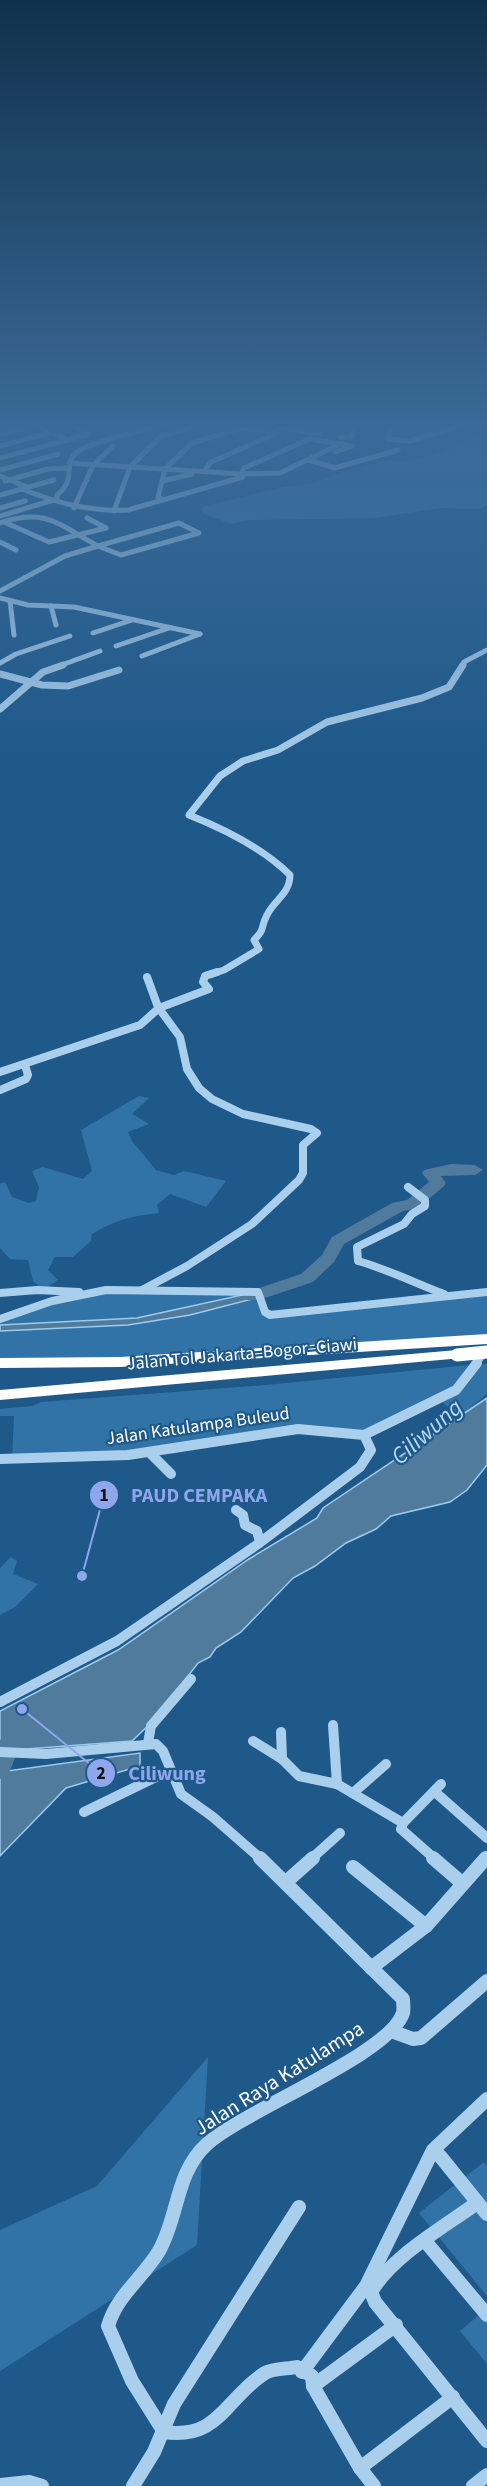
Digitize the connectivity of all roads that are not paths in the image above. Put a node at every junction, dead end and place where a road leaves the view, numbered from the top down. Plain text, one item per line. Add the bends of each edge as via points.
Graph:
1 (42, 539) edge
2 (64, 539) edge
3 (86, 539) edge
4 (123, 539) edge
5 (179, 539) edge
6 (0, 542) edge
7 (99, 546) junction
8 (15, 550) dead end
9 (0, 591) edge
10 (0, 598) edge
11 (10, 601) junction
12 (51, 606) junction
13 (91, 611) junction
14 (135, 620) junction
15 (94, 622) dead end
16 (56, 625) dead end
17 (171, 627) junction
18 (93, 633) dead end
19 (14, 635) dead end
20 (70, 636) dead end
21 (116, 646) dead end
22 (487, 650) edge
23 (100, 651) dead end
24 (142, 656) dead end
25 (0, 663) edge
26 (119, 670) dead end
27 (0, 674) edge
28 (30, 682) junction
29 (0, 709) edge
30 (147, 977) dead end
31 (159, 1008) junction
32 (25, 1065) junction
33 (0, 1072) edge
34 (0, 1090) edge
35 (408, 1186) dead end
36 (141, 1290) junction
37 (0, 1293) edge
38 (85, 1293) junction
39 (487, 1293) edge
40 (449, 1296) junction
41 (0, 1319) edge
42 (487, 1339) edge
43 (458, 1348) junction
44 (487, 1350) edge
45 (0, 1363) edge
46 (123, 1383) junction
47 (0, 1395) edge
48 (0, 1403) edge
49 (364, 1435) junction
50 (149, 1452) junction
51 (0, 1459) edge
52 (171, 1474) dead end
53 (236, 1510) dead end
54 (261, 1542) junction
55 (191, 1679) dead end
56 (0, 1701) edge
57 (333, 1725) dead end
58 (280, 1732) dead end
59 (253, 1741) dead end
60 (146, 1743) junction
61 (0, 1752) edge
62 (282, 1759) junction
63 (386, 1764) dead end
64 (172, 1775) junction
65 (337, 1784) junction
66 (353, 1793) junction
67 (84, 1812) dead end
68 (403, 1822) junction
69 (340, 1833) dead end
70 (487, 1838) edge
71 (487, 1856) edge
72 (353, 1868) dead end
73 (286, 1882) junction
74 (462, 1883) junction
75 (426, 1926) junction
76 (371, 1968) junction
77 (487, 1982) edge
78 (391, 2031) junction
79 (487, 2099) edge
80 (440, 2156) dead end
81 (299, 2207) dead end
82 (482, 2209) edge
83 (425, 2241) junction
84 (487, 2315) edge
85 (396, 2325) junction
86 (302, 2372) junction
87 (313, 2386) junction
88 (453, 2397) junction
89 (164, 2432) junction
90 (487, 2441) edge
91 (360, 2468) junction
92 (487, 2475) edge
93 (0, 2486) edge
94 (42, 2486) edge
95 (133, 2486) edge
96 (374, 2486) edge
97 (473, 2486) edge

1 - 2 street
3 - 7 street
4 - 7 street
5 - 7 street via 125,555
6 - 8 street
7 - 9 street via 57,559
10 - 11 street
11 - 12 street
11 - 19 street
12 - 13 street
12 - 16 street
13 - 14 street
13 - 15 street
14 - 17 street
14 - 18 street
17 - 21 street
17 - 24 street via 200,634
20 - 25 street
22 - 31 street via 464,662 449,687 320,725 278,750 243,761 220,776 189,815 276,861 290,875 290,885 264,918 264,930 254,940 257,952 205,976 203,982 209,989
23 - 28 street via 52,668
26 - 28 street via 68,686
27 - 28 street
28 - 29 street
30 - 31 street
31 - 32 street via 140,1025
31 - 36 street via 180,1037 188,1071 214,1102 237,1113 311,1128 317,1133 303,1145 303,1173 299,1180 252,1224
32 - 33 street
32 - 34 street via 26,1079
35 - 40 street via 425,1206 404,1224 357,1247 358,1261
36 - 38 street
36 - 40 street via 259,1296 270,1315
37 - 38 street
38 - 41 street
39 - 40 street
42 - 43 highway, Jalan Tol Jakarta–Bogor–Ciawi
43 - 44 highway, Jalan Tol Jakarta–Bogor–Ciawi, bridge
43 - 45 highway, Jalan Tol Jakarta–Bogor–Ciawi
43 - 46 highway, Jalan Tol Jakarta–Bogor–Ciawi
44 - 49 street via 456,1390
46 - 47 highway, Jalan Tol Jakarta–Bogor–Ciawi
46 - 48 highway
49 - 50 street, Jalan Katulampa Buleud via 298,1429
49 - 54 street via 371,1450 360,1467
50 - 51 street, Jalan Katulampa Buleud
50 - 52 street
53 - 54 street via 243,1515 245,1525 257,1531
54 - 56 street via 117,1641
55 - 60 street via 151,1726
57 - 65 street
58 - 62 street
59 - 62 street
60 - 61 street via 46,1754
60 - 64 street, Jalan Raya Katulampa via 162,1748
62 - 65 street via 304,1779
63 - 66 street
64 - 67 street via 156,1777
64 - 73 street, Jalan Raya Katulampa via 181,1794 219,1821
65 - 66 street
66 - 68 street
68 - 70 street via 438,1788
68 - 74 street via 400,1829 405,1835
69 - 73 street
71 - 74 street
72 - 75 street
73 - 76 street, Jalan Raya Katulampa
74 - 75 street
75 - 76 street
76 - 78 street, Jalan Raya Katulampa via 405,2003 403,2014
77 - 78 street via 421,2038
78 - 89 street, Jalan Raya Katulampa via 360,2054 220,2134 190,2163 160,2248 127,2290 108,2326 151,2417
79 - 86 street via 433,2150 366,2286
80 - 82 street
81 - 89 street via 174,2404
82 - 83 street
83 - 84 street
83 - 85 street via 372,2289 375,2302
85 - 87 street
85 - 88 street
86 - 87 street via 312,2376
86 - 89 street via 297,2367 266,2372 202,2430 185,2435
87 - 91 street
88 - 90 street
88 - 91 street
89 - 95 street
91 - 96 street
92 - 97 street
93 - 94 street via 29,2482

